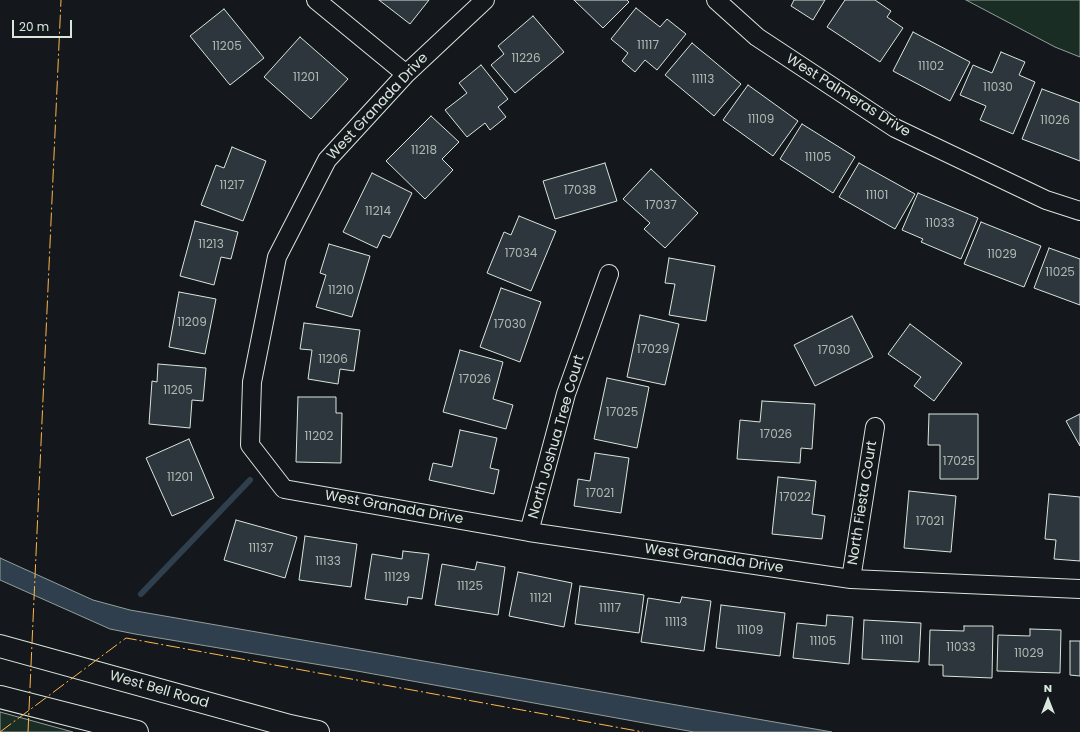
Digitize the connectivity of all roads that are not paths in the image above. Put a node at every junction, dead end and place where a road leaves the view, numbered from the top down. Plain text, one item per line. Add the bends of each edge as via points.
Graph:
1 (316, 0) edge
2 (485, 0) edge
3 (716, 0) edge
4 (406, 74) junction
5 (1080, 211) edge
6 (609, 274) dead end
7 (875, 427) dead end
8 (529, 532) junction
9 (851, 579) junction
10 (1080, 589) edge
11 (0, 646) edge
12 (0, 697) edge
13 (137, 732) edge
14 (318, 732) edge

1 - 4 street
2 - 4 street, West Granada Drive
3 - 5 street, West Palmeras Drive via 757,37 895,128 1046,200
4 - 8 street, West Granada Drive via 327,160 277,257 252,382 250,445 284,489
6 - 8 street, North Joshua Tree Court via 566,394
7 - 9 street, North Fiesta Court
8 - 9 street, West Granada Drive
9 - 10 street, West Granada Drive
11 - 14 main road, West Bell Road
12 - 13 main road

